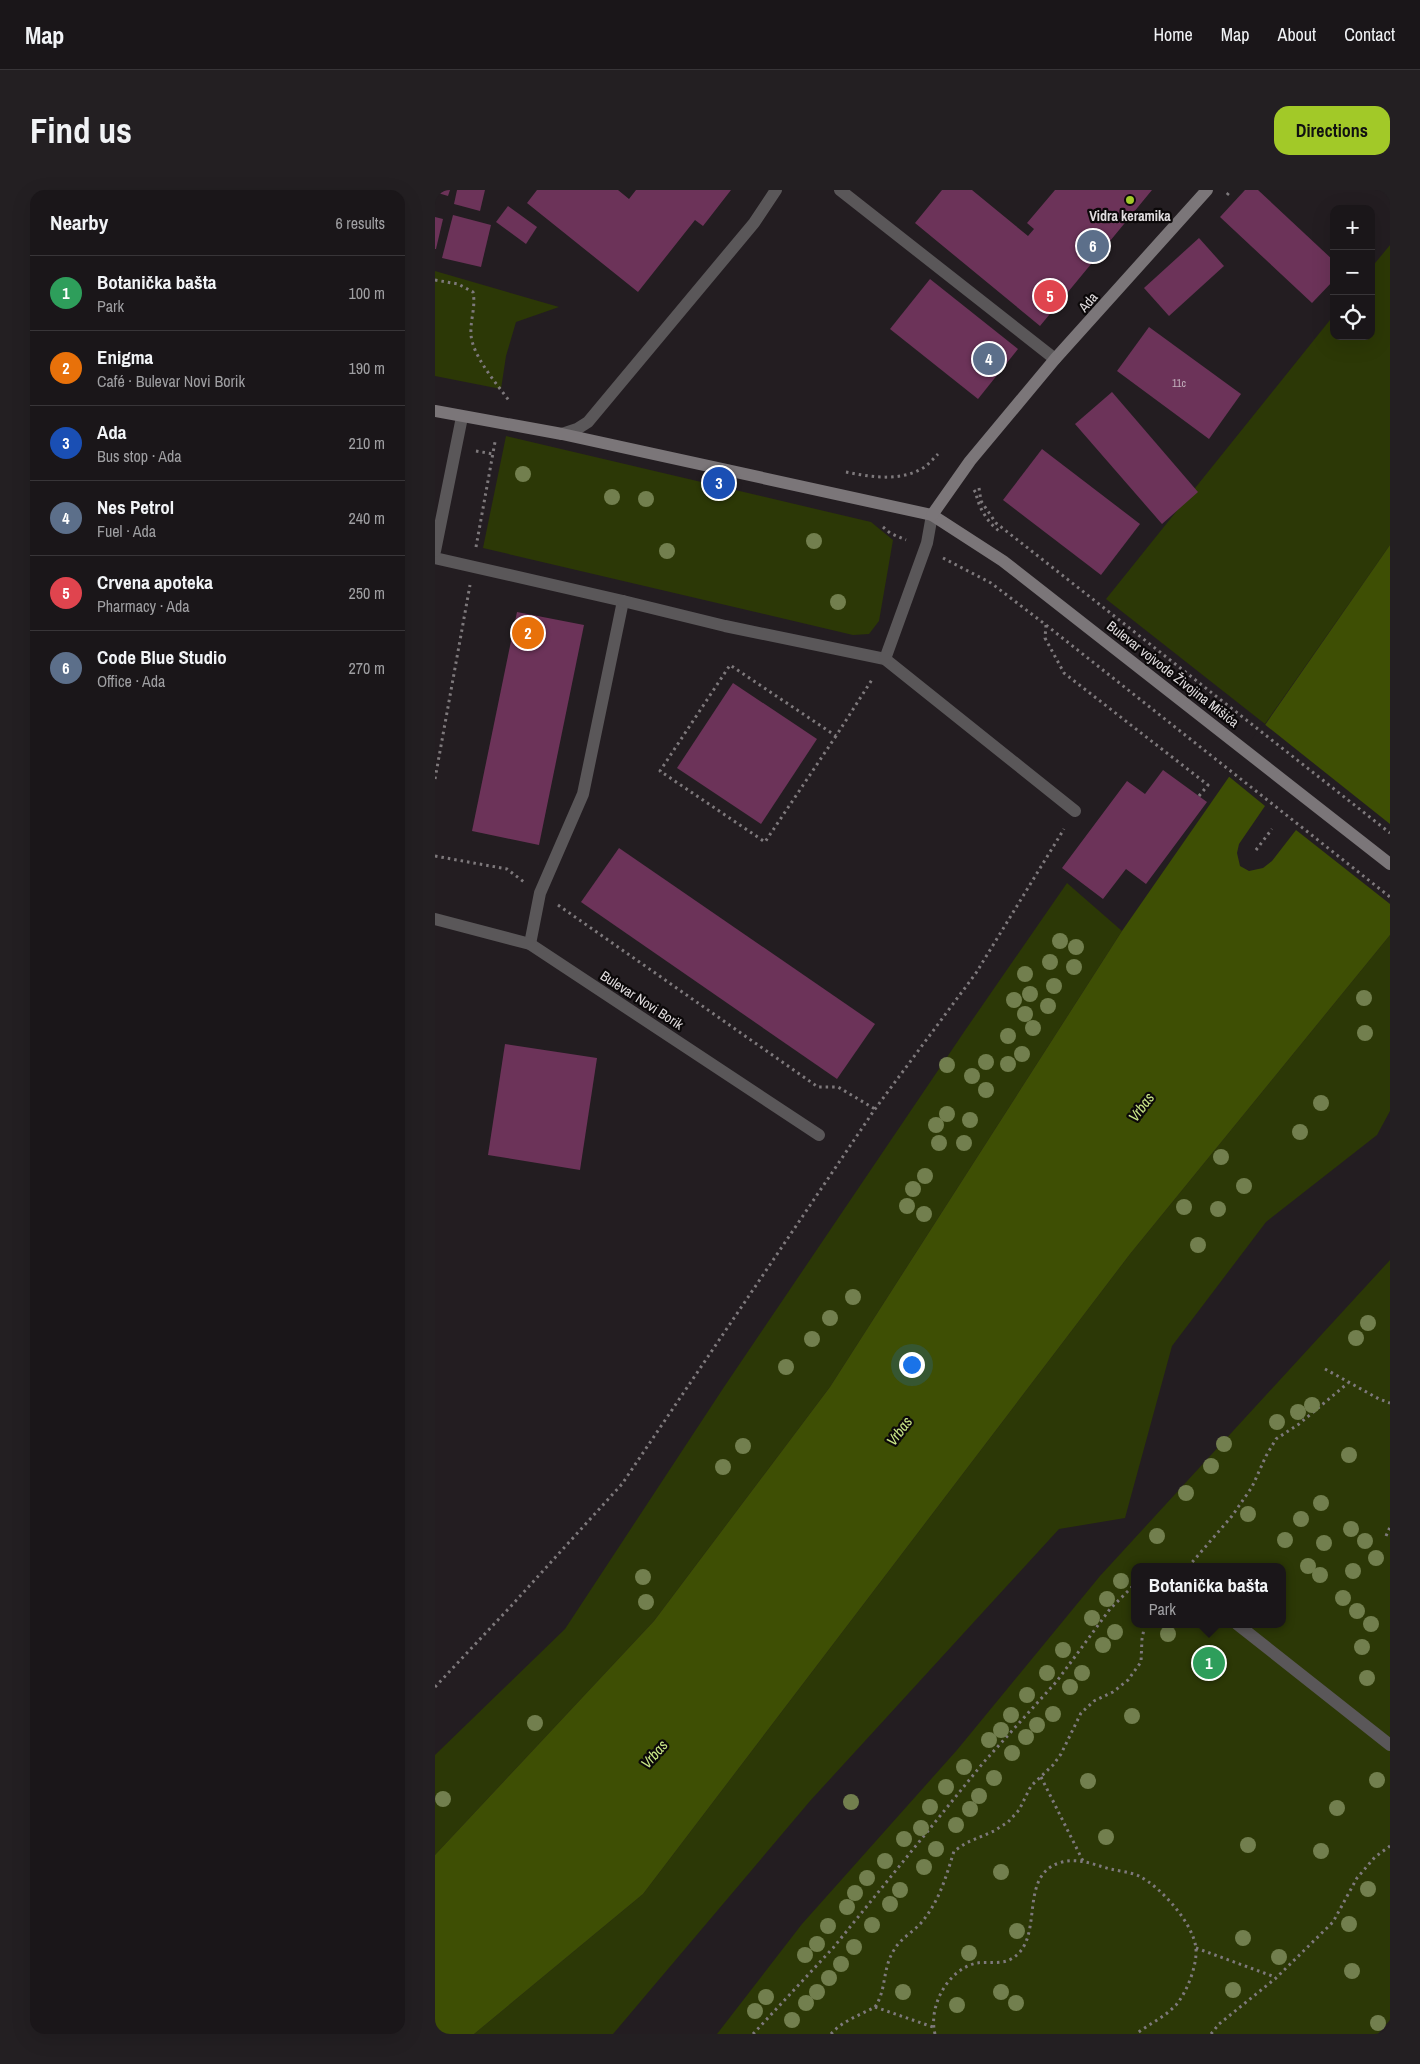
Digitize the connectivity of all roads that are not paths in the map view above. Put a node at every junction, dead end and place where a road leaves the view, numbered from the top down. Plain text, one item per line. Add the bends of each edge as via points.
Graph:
1 (776, 190) edge
2 (840, 190) edge
3 (1207, 190) edge
4 (1055, 359) junction
5 (435, 411) edge
6 (461, 417) junction
7 (562, 434) junction
8 (932, 515) junction
9 (435, 550) edge
10 (435, 558) edge
11 (623, 601) junction
12 (885, 659) junction
13 (1075, 811) road end
14 (1390, 864) edge
15 (435, 919) edge
16 (530, 944) junction
17 (819, 1135) dead end
18 (1242, 1628) edge
19 (1390, 1745) edge

1 - 7 street via 754,223 588,422 577,430
2 - 4 street
3 - 4 street, Ada
4 - 8 street, Ada via 958,477
5 - 6 street
6 - 7 street
6 - 9 street
7 - 8 street
8 - 12 street via 925,548
8 - 14 street, Bulevar vojvode Živojina Mišića via 1003,561
10 - 11 street
11 - 12 street
11 - 16 street via 583,794 540,893
12 - 13 street
15 - 16 street, Bulevar Novi Borik
16 - 17 street, Bulevar Novi Borik
18 - 19 street

